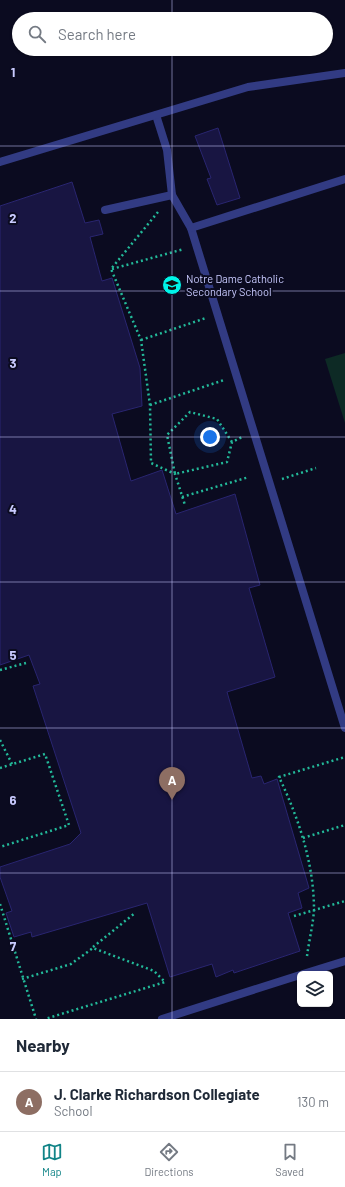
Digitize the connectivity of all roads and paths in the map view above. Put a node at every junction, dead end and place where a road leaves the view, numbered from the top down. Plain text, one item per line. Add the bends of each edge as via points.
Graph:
1 (345, 72) edge
2 (156, 115) junction
3 (0, 162) edge
4 (345, 179) edge
5 (172, 195) junction
6 (105, 210) dead end
7 (191, 228) junction
8 (196, 245) junction
9 (111, 269) junction
10 (218, 314) junction
11 (141, 340) junction
12 (236, 376) junction
13 (150, 405) junction
14 (254, 432) junction
15 (232, 442) junction
16 (316, 468) dead end
17 (175, 474) junction
18 (249, 477) dead end
19 (270, 483) junction
20 (182, 497) junction
21 (185, 505) dead end
22 (26, 663) dead end
23 (0, 670) edge
24 (345, 728) edge
25 (0, 740) edge
26 (345, 756) edge
27 (12, 764) junction
28 (0, 768) edge
29 (345, 825) edge
30 (303, 838) junction
31 (0, 847) edge
32 (345, 901) edge
33 (0, 904) edge
34 (314, 911) junction
35 (135, 913) dead end
36 (294, 916) dead end
37 (93, 948) junction
38 (307, 956) dead end
39 (345, 961) edge
40 (313, 971) edge
41 (297, 976) edge
42 (22, 979) junction
43 (36, 1019) edge
44 (45, 1019) edge
45 (162, 1019) edge

1 - 2 lane via 248,87
2 - 3 lane
2 - 5 lane via 167,150
4 - 7 lane
5 - 6 lane
5 - 7 lane
5 - 9 path
7 - 8 lane
8 - 9 path
8 - 10 lane
9 - 11 path
10 - 11 path
10 - 12 lane
11 - 13 path
12 - 13 path
12 - 14 lane
13 - 17 path via 152,463
14 - 15 path
14 - 19 lane
15 - 17 path via 227,462
15 - 17 path via 217,419 190,412 168,435
16 - 19 path
17 - 20 path
18 - 20 path
19 - 24 lane
20 - 21 path
22 - 23 path
25 - 27 path
26 - 30 path via 279,777 294,808
27 - 28 path
27 - 31 path via 45,754 69,825
29 - 30 path
30 - 34 path via 308,855
32 - 34 path
33 - 42 path
34 - 36 path
34 - 38 path
35 - 37 path
37 - 42 path via 71,964
37 - 44 path via 154,971 165,982
39 - 40 lane
41 - 45 lane
42 - 43 path

